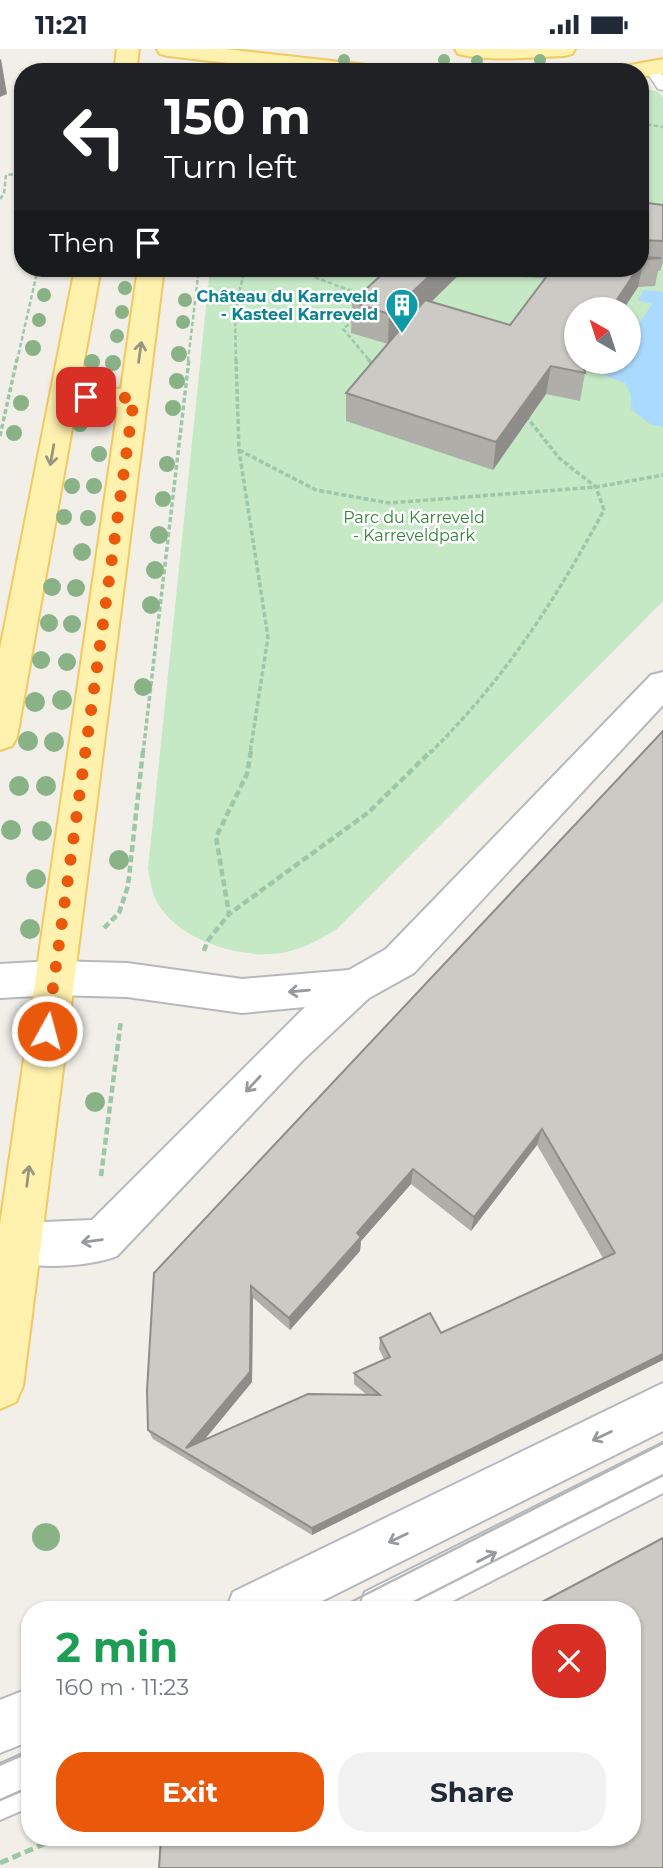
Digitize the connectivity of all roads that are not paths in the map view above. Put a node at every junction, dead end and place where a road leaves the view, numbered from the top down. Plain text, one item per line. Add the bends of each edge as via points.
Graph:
1 (466, 49) edge
2 (564, 49) edge
3 (181, 55) edge
4 (269, 63) edge
5 (86, 277) edge
6 (150, 277) edge
7 (63, 397) junction
8 (134, 398) junction
9 (663, 684) edge
10 (0, 737) edge
11 (53, 978) junction
12 (0, 981) edge
13 (355, 986) junction
14 (242, 996) junction
15 (288, 1048) junction
16 (20, 1244) junction
17 (0, 1387) edge
18 (663, 1406) edge
19 (663, 1467) edge
20 (269, 1601) edge
21 (401, 1601) edge
22 (21, 1718) edge
23 (0, 1727) edge
24 (21, 1784) edge
25 (0, 1793) edge

1 - 2 main road
3 - 4 main road
5 - 7 main road
8 -> 6 main road
7 - 8 main road
7 -> 10 main road
8 - 11 main road
9 - 13 street via 400,961
11 - 12 street
11 - 14 street via 127,979
16 -> 11 main road
13 -> 14 street
13 - 15 street
14 - 15 street
15 -> 16 street via 102,1241
16 - 17 main road
18 -> 20 street
21 -> 19 street
22 - 23 street
24 - 25 street

